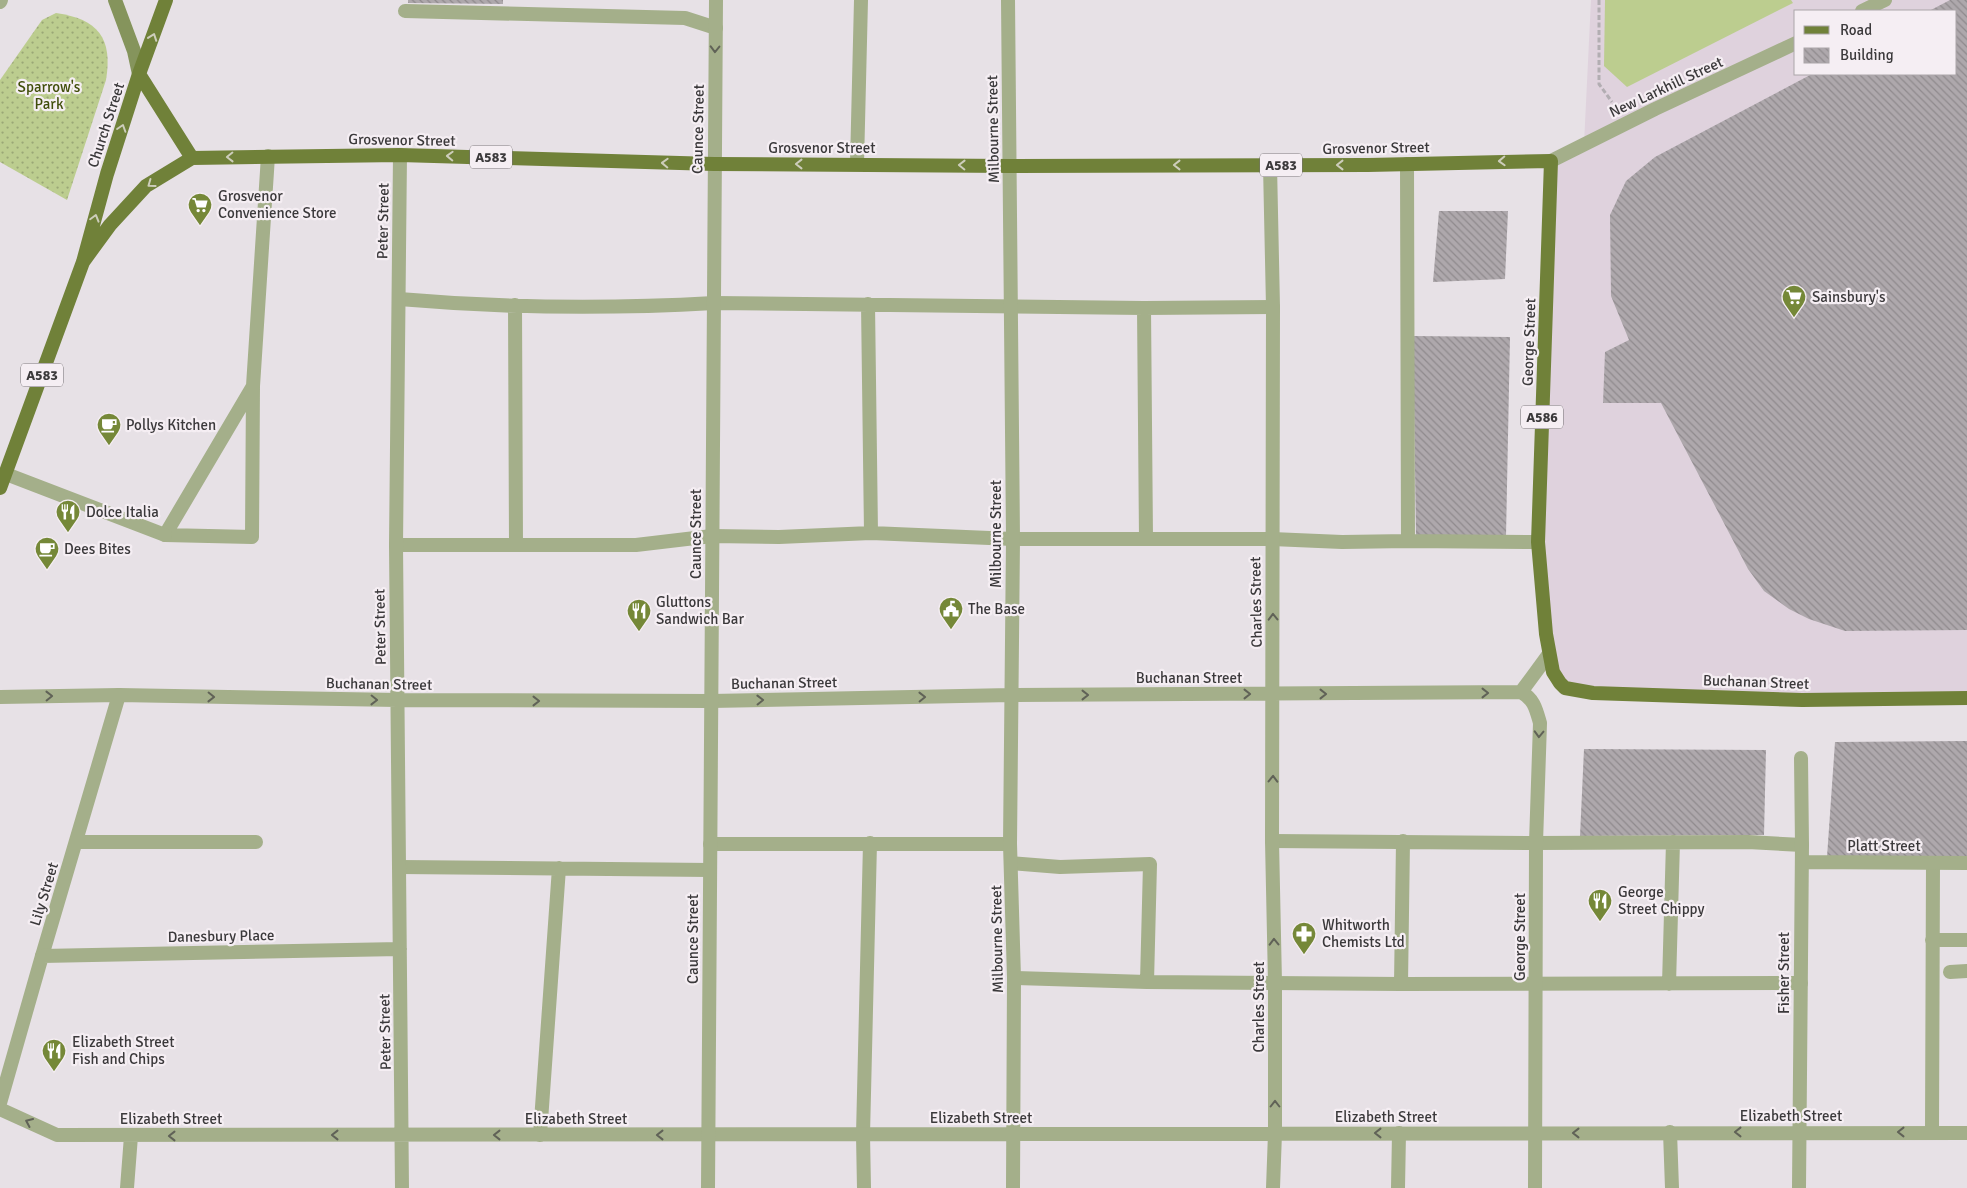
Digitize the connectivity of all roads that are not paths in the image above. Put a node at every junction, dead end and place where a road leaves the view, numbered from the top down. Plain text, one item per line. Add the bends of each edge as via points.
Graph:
1 (166, 0) edge
2 (716, 0) edge
3 (861, 0) edge
4 (1008, 0) edge
5 (1885, 0) edge
6 (112, 1) edge
7 (1864, 10) edge
8 (405, 11) dead end
9 (716, 28) junction
10 (1794, 44) edge
11 (139, 74) junction
12 (400, 155) junction
13 (268, 156) junction
14 (192, 158) junction
15 (1551, 161) junction
16 (714, 164) junction
17 (857, 164) junction
18 (1407, 164) junction
19 (1270, 165) junction
20 (1010, 166) junction
21 (83, 262) junction
22 (399, 299) junction
23 (714, 303) junction
24 (868, 304) junction
25 (515, 305) junction
26 (1010, 306) junction
27 (1273, 307) junction
28 (1144, 308) junction
29 (253, 386) junction
30 (6, 474) junction
31 (0, 488) edge
32 (871, 533) junction
33 (165, 535) junction
34 (712, 536) junction
35 (1013, 539) junction
36 (1146, 539) junction
37 (1272, 539) junction
38 (1408, 541) junction
39 (1538, 542) junction
40 (396, 545) junction
41 (516, 545) junction
42 (1549, 654) junction
43 (1553, 672) joint
44 (1521, 692) junction
45 (1274, 694) junction
46 (119, 695) junction
47 (1011, 695) junction
48 (0, 697) edge
49 (1967, 698) edge
50 (398, 700) junction
51 (711, 701) junction
52 (1801, 758) dead end
53 (1272, 841) junction
54 (1403, 841) junction
55 (77, 842) junction
56 (256, 842) dead end
57 (1673, 842) junction
58 (870, 843) junction
59 (710, 844) junction
60 (1010, 844) junction
61 (1536, 844) junction
62 (1802, 845) junction
63 (1802, 862) junction
64 (1011, 863) junction
65 (1933, 863) junction
66 (1967, 863) edge
67 (400, 867) junction
68 (559, 868) junction
69 (710, 870) junction
70 (1932, 940) junction
71 (1967, 940) edge
72 (400, 949) junction
73 (42, 956) junction
74 (1950, 972) dead end
75 (1967, 972) edge
76 (1014, 978) junction
77 (1147, 982) junction
78 (1275, 983) junction
79 (1536, 983) junction
80 (1801, 983) junction
81 (1401, 984) junction
82 (1668, 984) junction
83 (0, 1103) edge
84 (0, 1109) edge
85 (1670, 1132) junction
86 (1800, 1132) junction
87 (1932, 1132) junction
88 (1967, 1132) edge
89 (1275, 1133) junction
90 (1399, 1133) junction
91 (1536, 1133) junction
92 (1014, 1134) junction
93 (402, 1135) junction
94 (540, 1135) junction
95 (708, 1135) junction
96 (863, 1135) junction
97 (131, 1136) junction
98 (127, 1188) edge
99 (402, 1188) edge
100 (708, 1188) edge
101 (864, 1188) edge
102 (1014, 1188) edge
103 (1273, 1188) edge
104 (1398, 1188) edge
105 (1535, 1188) edge
106 (1672, 1188) edge
107 (1799, 1188) edge

11 -> 1 main road, Church Street / A583
2 - 9 street, Caunce Street
3 - 17 street
4 - 20 street, Milbourne Street
5 - 7 street
6 - 11 main road via 134,51
8 - 9 street via 685,18
9 -> 16 street, Caunce Street
10 - 15 street, New Larkhill Street
11 - 14 main road
21 -> 11 main road, Church Street / A583
12 - 13 main road, Grosvenor Street / A583
16 -> 12 main road, Grosvenor Street / A583
12 - 22 street, Peter Street
13 -> 14 main road, Grosvenor Street / A583
13 - 29 street
14 -> 21 main road, Church Street / A583 via 146,186
15 -> 18 main road, Grosvenor Street / A583
15 - 39 main road, George Street / A586
17 -> 16 main road, Grosvenor Street / A583
16 - 23 street, Caunce Street
20 -> 17 main road, Grosvenor Street / A583
18 -> 19 main road, Grosvenor Street / A583
18 - 38 street
19 -> 20 main road, Grosvenor Street / A583
19 - 27 street, Charles Street
20 - 26 street, Milbourne Street
21 - 30 main road, Church Street / A583
22 - 25 street via 466,305
22 - 40 street, Peter Street
23 - 24 street
23 - 25 street
23 - 34 street, Caunce Street
24 - 26 street
24 - 32 street
25 - 41 street
26 - 28 street
26 - 35 street, Milbourne Street
27 - 28 street
27 - 37 street, Charles Street
28 - 36 street
29 - 33 street
29 - 33 street via 252,537
30 - 31 main road, Church Street / A583
30 - 33 street
32 - 34 street
32 - 35 street
34 - 41 street via 636,545
34 - 51 street, Caunce Street
35 - 36 street
35 - 47 street, Milbourne Street
36 - 37 street
37 - 38 street
45 -> 37 street, Charles Street
38 - 39 street
39 - 42 main road, George Street / A586
40 - 41 street
40 - 50 street, Peter Street
42 - 43 main road, George Street / A586
42 - 44 street
43 - 49 main road, Buchanan Street / A586 via 1565,688 1593,693 1802,700
45 -> 44 street, Buchanan Street
44 -> 61 street, George Street via 1530,697 1540,723
47 -> 45 street, Buchanan Street
53 -> 45 street, Charles Street
48 -> 46 street, Buchanan Street
46 -> 50 street, Buchanan Street
46 - 55 street, Lily Street
51 -> 47 street, Buchanan Street
47 - 60 street, Milbourne Street
50 -> 51 street, Buchanan Street
50 - 67 street, Peter Street
51 - 59 street, Caunce Street
52 - 62 street, Fisher Street
53 - 54 street
78 -> 53 street, Charles Street
54 - 61 street
54 - 81 street
55 - 56 street
55 - 73 street, Lily Street
57 - 61 street
57 - 62 street
57 - 82 street
58 - 59 street
58 - 60 street
58 - 96 street
59 - 69 street, Caunce Street
60 - 64 street, Milbourne Street
61 - 79 street, George Street
62 - 63 street, Fisher Street
63 - 65 street, Platt Street
63 - 80 street, Fisher Street
64 - 76 street, Milbourne Street
64 - 77 street via 1060,867 1150,864
65 - 66 street, Platt Street
65 - 70 street
67 - 68 street
67 - 72 street, Peter Street
68 - 69 street
68 - 94 street
69 - 95 street, Caunce Street
70 - 71 street
70 - 87 street
72 - 73 street, Danesbury Place
72 - 93 street, Peter Street
73 - 83 street, Lily Street
74 - 75 street
76 - 77 street
76 - 92 street, Milbourne Street
77 - 78 street
78 - 81 street
89 -> 78 street, Charles Street
79 - 81 street
79 - 82 street
79 - 91 street, George Street
80 - 82 street
80 - 86 street, Fisher Street
97 -> 84 street, Elizabeth Street via 57,1135
86 -> 85 street, Elizabeth Street
85 -> 91 street, Elizabeth Street
85 - 106 street
87 -> 86 street, Elizabeth Street
86 - 107 street, Fisher Street
87 - 88 street, Elizabeth Street
90 -> 89 street, Elizabeth Street
89 - 92 street, Elizabeth Street
89 - 103 street, Charles Street
90 - 91 street, Elizabeth Street
90 - 104 street
91 - 105 street, George Street
92 - 96 street, Elizabeth Street
92 - 102 street, Milbourne Street
94 -> 93 street, Elizabeth Street
93 -> 97 street, Elizabeth Street
93 - 99 street, Peter Street
95 -> 94 street, Elizabeth Street
95 - 96 street, Elizabeth Street
95 - 100 street, Caunce Street
96 - 101 street
97 - 98 street

